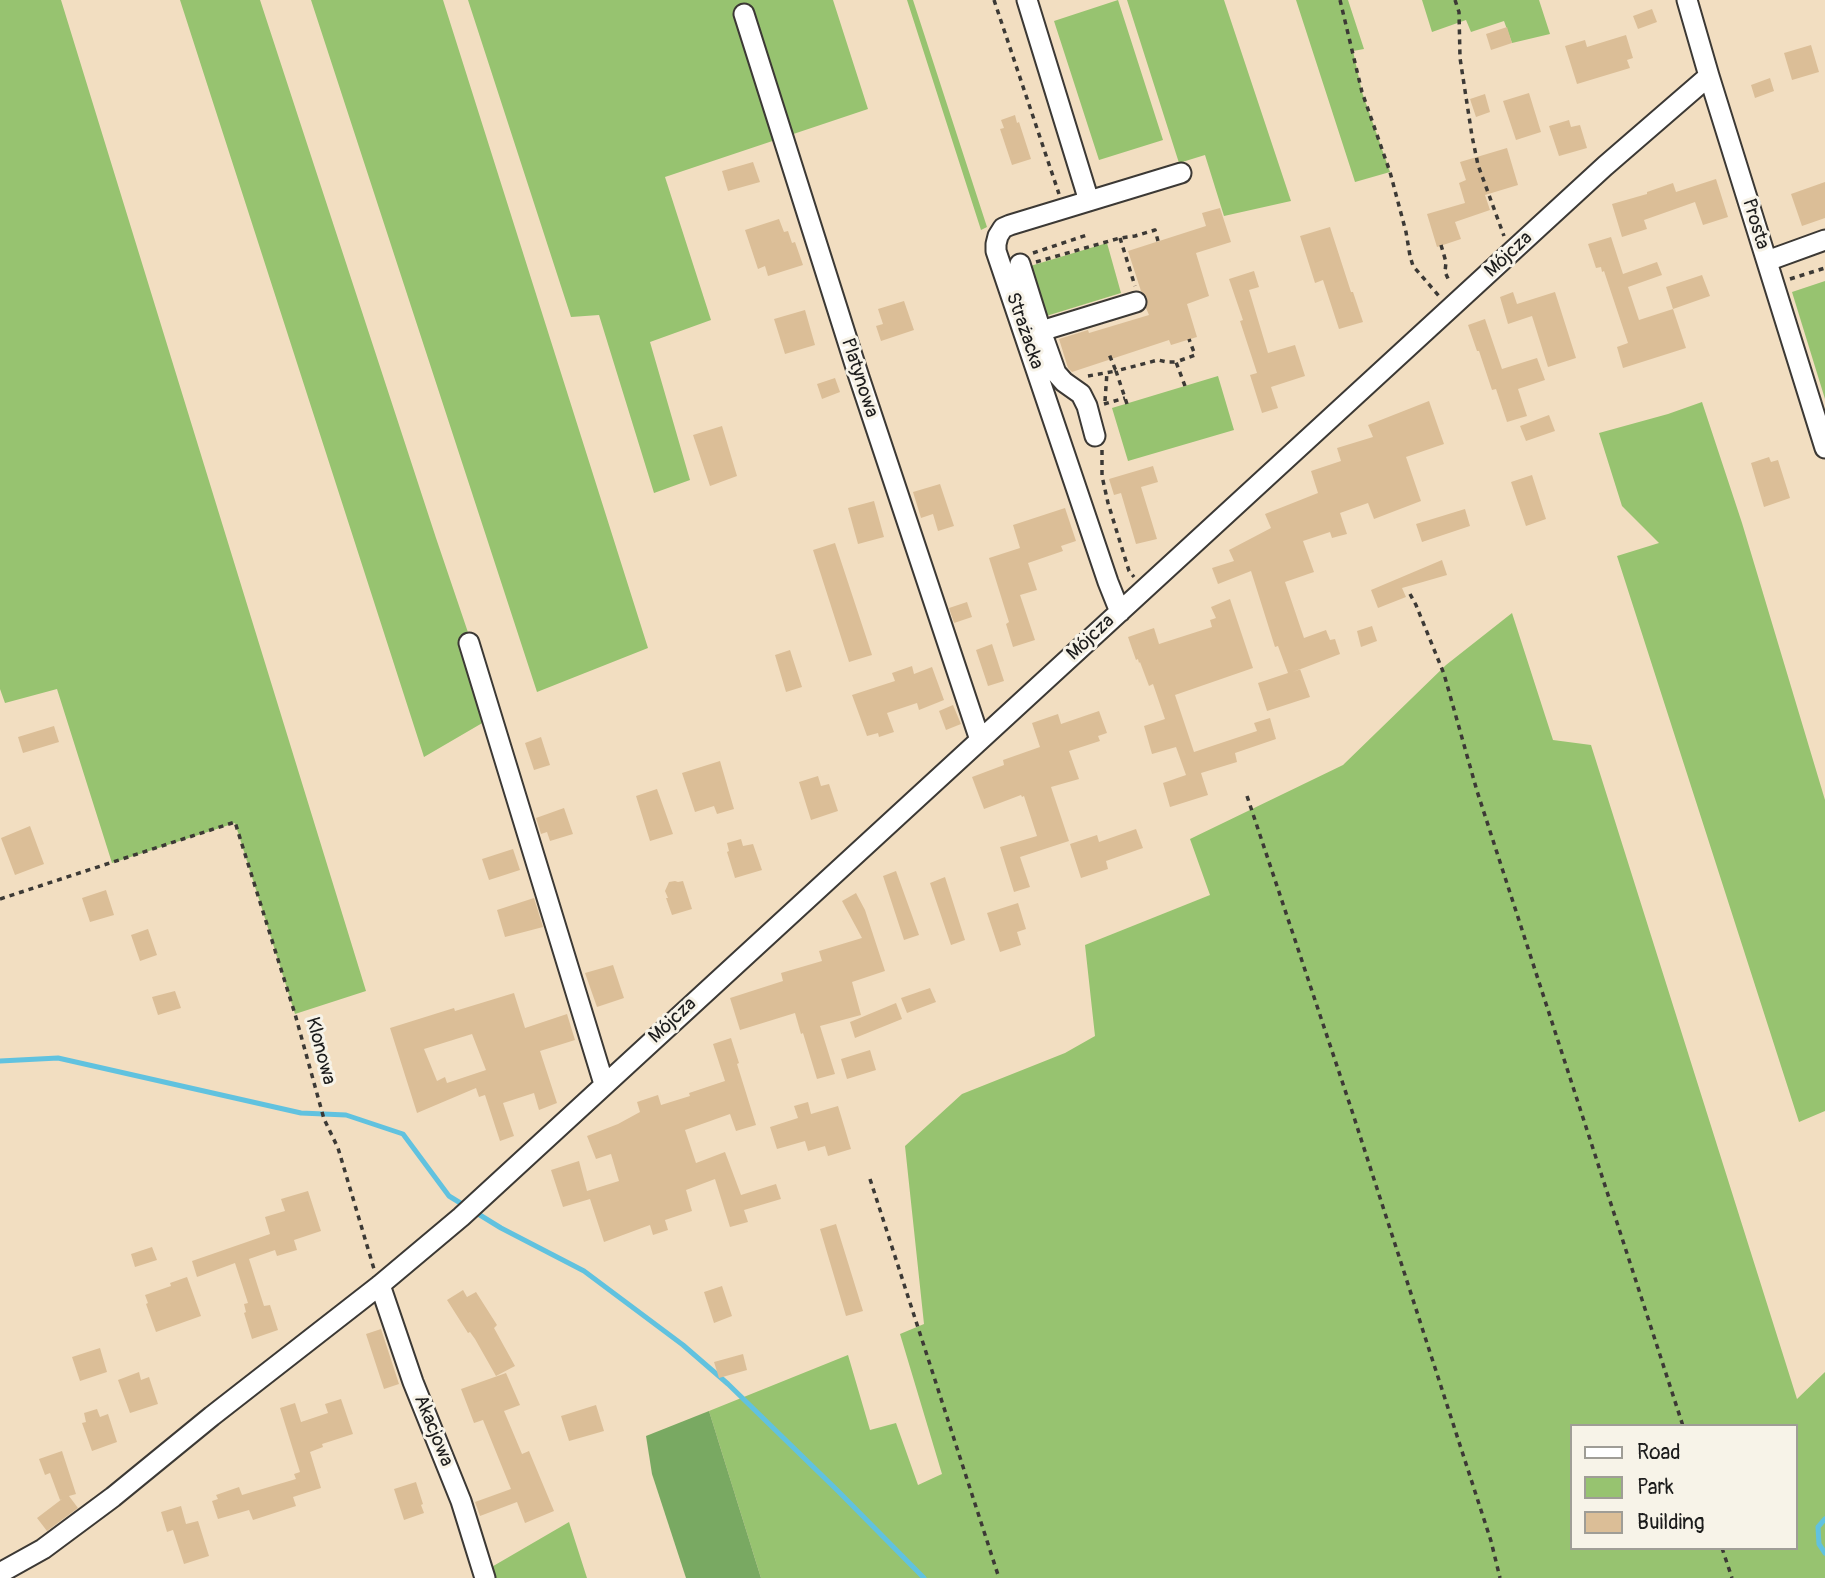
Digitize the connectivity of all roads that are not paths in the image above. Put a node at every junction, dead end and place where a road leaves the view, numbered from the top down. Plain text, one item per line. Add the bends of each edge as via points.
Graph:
1 (1027, 0) edge
2 (1687, 0) edge
3 (744, 14) dead end
4 (1709, 76) junction
5 (1181, 173) dead end
6 (1089, 201) junction
7 (1825, 240) edge
8 (1767, 261) junction
9 (1021, 266) road end
10 (1136, 302) road end
11 (1041, 331) junction
12 (1099, 439) road end
13 (1825, 448) edge
14 (1120, 611) junction
15 (469, 643) dead end
16 (980, 740) junction
17 (604, 1084) junction
18 (380, 1285) junction
19 (0, 1573) edge
20 (485, 1578) edge

1 - 6 street
2 - 4 street, Prosta
3 - 16 street, Platynowa
4 - 8 street, Prosta
4 - 14 street, Mójcza
5 - 6 street, Strażacka
6 - 14 street, Strażacka via 1003,229 996,251
7 - 8 street
8 - 13 street, Prosta
9 - 11 street
10 - 11 street
11 - 12 street via 1056,373 1081,394
14 - 16 street, Mójcza
15 - 17 street
16 - 17 street, Mójcza
17 - 18 street, Mójcza
18 - 19 street, Mójcza via 113,1497 43,1549
18 - 20 street, Akacjowa

